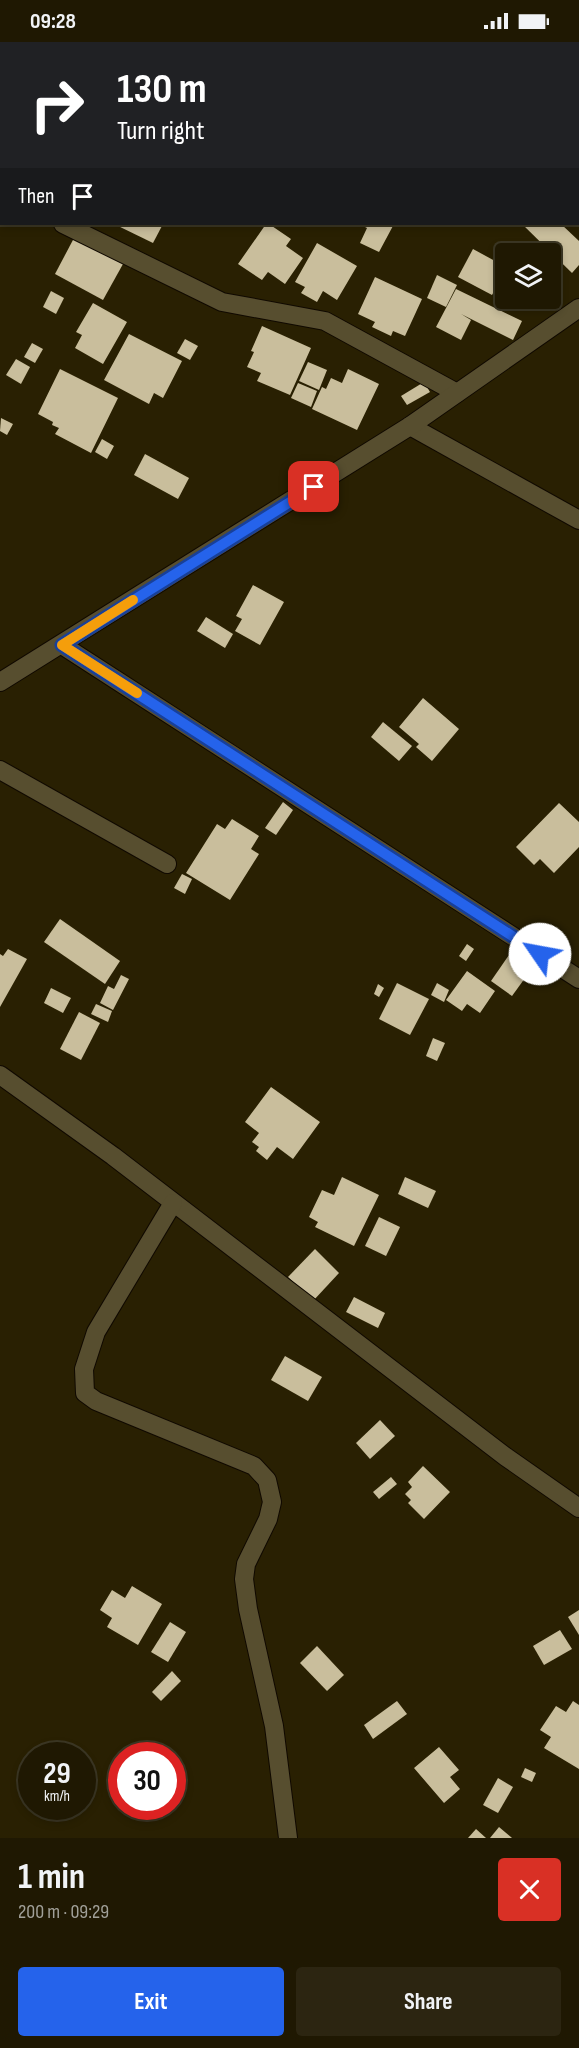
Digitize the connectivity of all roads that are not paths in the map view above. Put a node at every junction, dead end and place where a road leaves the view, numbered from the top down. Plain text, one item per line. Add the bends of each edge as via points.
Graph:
1 (65, 225) edge
2 (579, 308) edge
3 (457, 393) junction
4 (410, 426) junction
5 (579, 520) edge
6 (62, 645) junction
7 (0, 682) edge
8 (0, 770) edge
9 (166, 864) dead end
10 (579, 979) edge
11 (0, 1075) edge
12 (173, 1203) junction
13 (579, 1508) edge
14 (288, 1838) edge

1 - 3 street via 222,302 325,321
2 - 3 street
3 - 4 street
4 - 5 street
4 - 6 street
6 - 7 street
6 - 10 street
8 - 9 street
11 - 12 street
12 - 13 street via 496,1450
12 - 14 street via 96,1332 84,1369 85,1393 254,1466 267,1480 272,1502 246,1564 244,1579 274,1726

